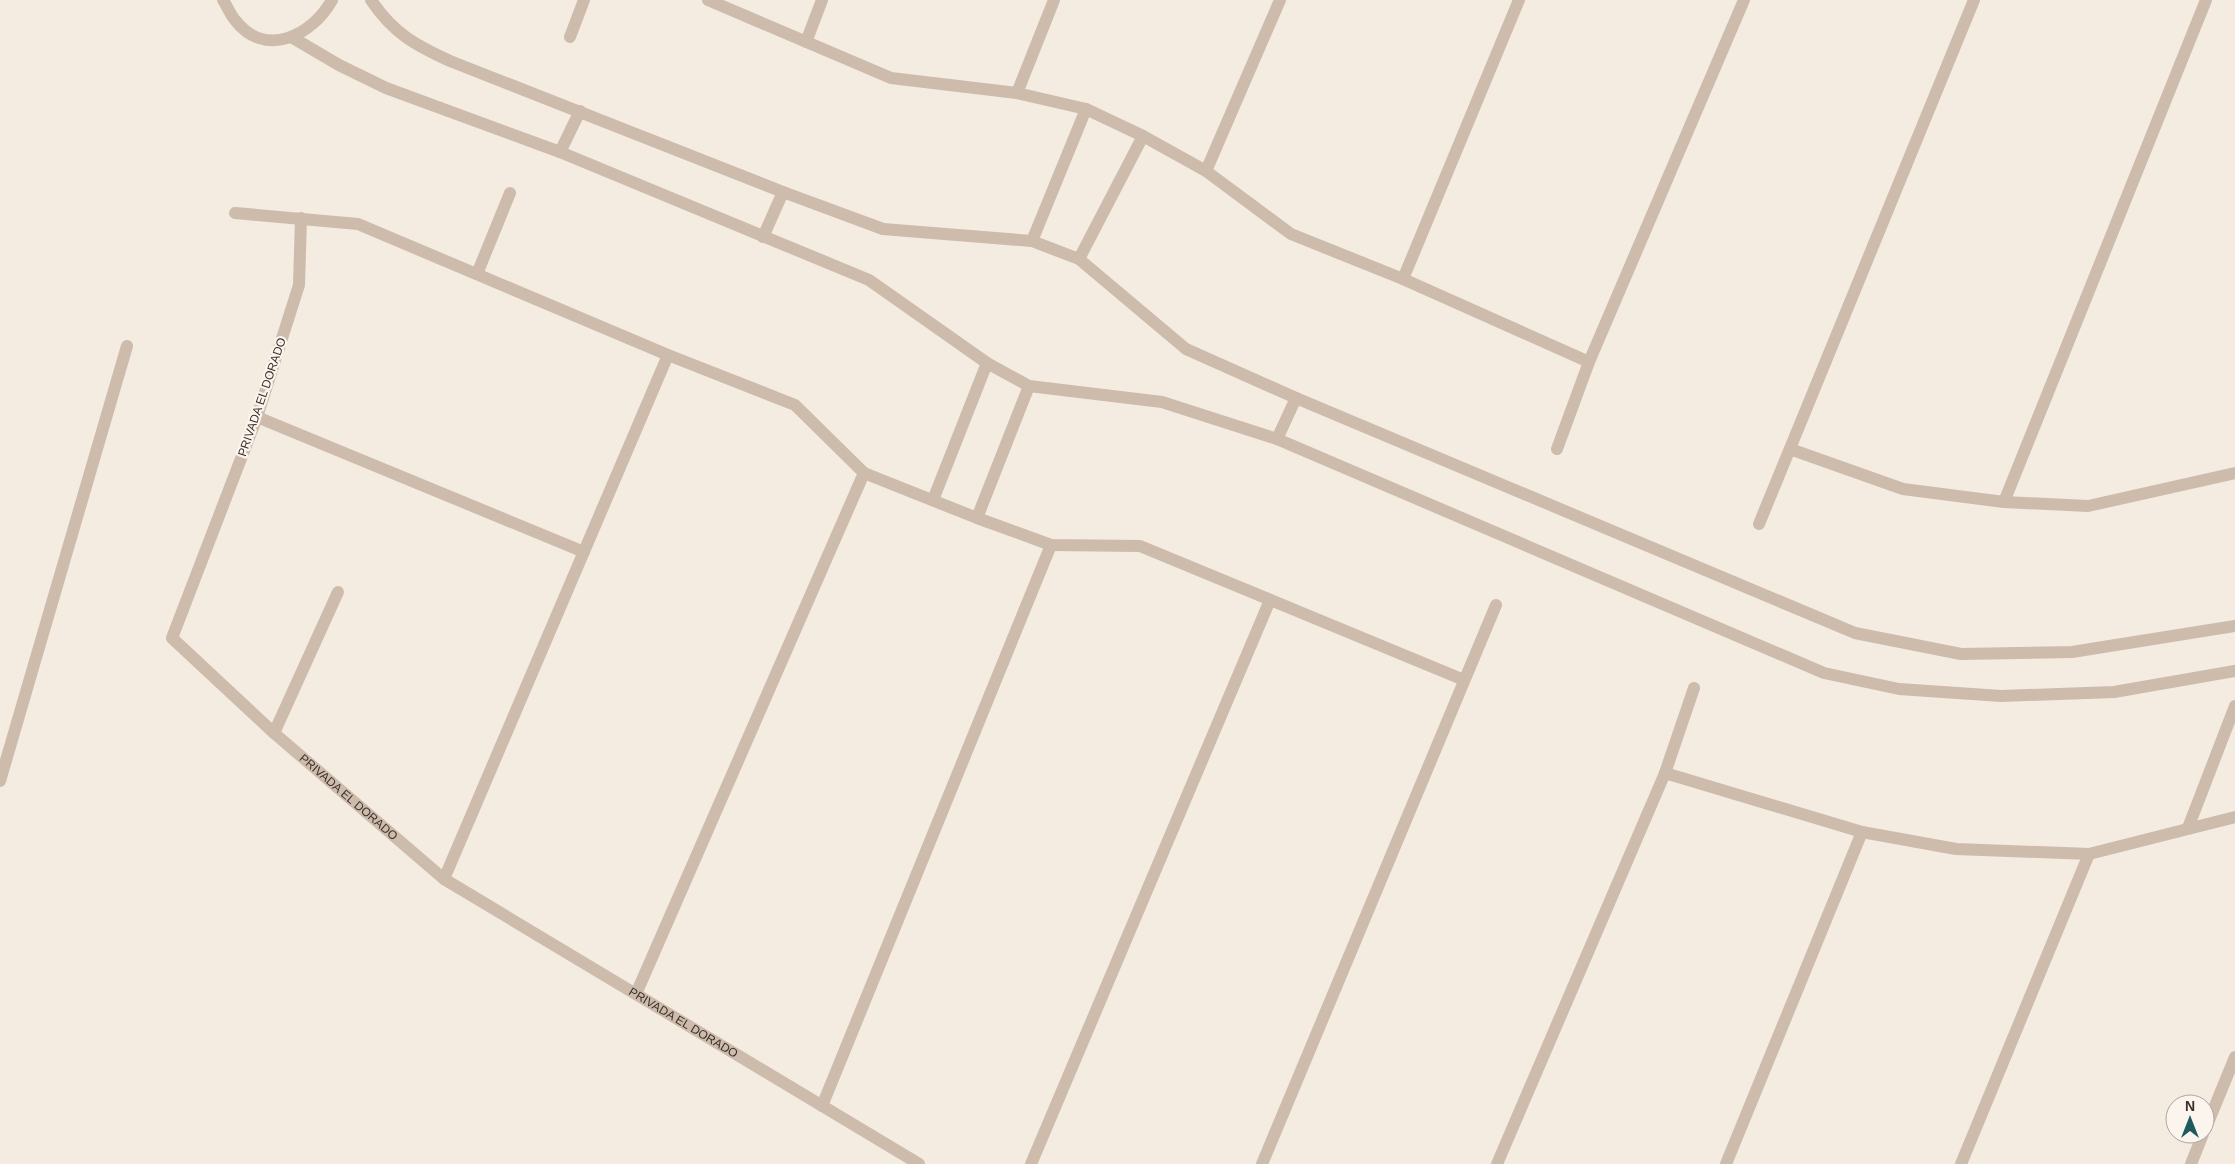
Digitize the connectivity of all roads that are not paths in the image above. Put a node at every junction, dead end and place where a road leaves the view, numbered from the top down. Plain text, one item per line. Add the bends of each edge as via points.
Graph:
1 (223, 0) edge
2 (332, 0) edge
3 (371, 0) edge
4 (584, 0) edge
5 (708, 0) edge
6 (822, 0) edge
7 (1054, 0) edge
8 (1280, 0) edge
9 (1519, 0) edge
10 (1744, 0) edge
11 (1974, 0) edge
12 (2206, 0) edge
13 (570, 37) dead end
14 (293, 38) junction
15 (806, 42) junction
16 (1016, 93) junction
17 (1086, 110) junction
18 (580, 111) junction
19 (1143, 136) junction
20 (560, 152) junction
21 (1206, 171) junction
22 (783, 192) junction
23 (510, 193) dead end
24 (235, 213) dead end
25 (301, 218) junction
26 (763, 237) junction
27 (1032, 242) junction
28 (1080, 259) junction
29 (477, 274) junction
30 (1403, 279) junction
31 (127, 346) dead end
32 (668, 356) junction
33 (1589, 362) junction
34 (988, 363) junction
35 (1029, 386) junction
36 (1296, 398) junction
37 (257, 417) junction
38 (1277, 439) junction
39 (1557, 449) dead end
40 (1790, 449) junction
41 (2235, 472) edge
42 (864, 473) junction
43 (933, 500) junction
44 (2004, 502) junction
45 (976, 518) junction
46 (1759, 524) dead end
47 (1051, 545) junction
48 (584, 552) junction
49 (338, 592) dead end
50 (1270, 600) junction
51 (1496, 605) dead end
52 (2235, 626) edge
53 (2235, 671) edge
54 (1464, 680) junction
55 (1694, 688) dead end
56 (2235, 706) edge
57 (274, 733) junction
58 (1666, 773) junction
59 (0, 781) edge
60 (2235, 817) edge
61 (2188, 828) junction
62 (1862, 832) junction
63 (2089, 854) junction
64 (444, 879) junction
65 (636, 994) junction
66 (2235, 1057) edge
67 (822, 1106) junction
68 (2215, 1106) edge
69 (2199, 1144) edge
70 (919, 1164) edge
71 (1031, 1164) edge
72 (1262, 1164) edge
73 (1498, 1164) edge
74 (1726, 1164) edge
75 (1961, 1164) edge
76 (2191, 1164) edge

1 - 14 street via 235,21 252,35 273,41
2 - 14 street via 310,27
3 - 18 street via 383,18 414,44 473,72
4 - 13 street
5 - 15 street
6 - 15 street
7 - 16 street
8 - 21 street
9 - 30 street
10 - 33 street
11 - 40 street
12 - 44 street
14 - 20 street via 386,88
15 - 16 street via 890,78
16 - 17 street
17 - 19 street
17 - 27 street
18 - 20 street
18 - 22 street
19 - 21 street
19 - 28 street
20 - 26 street
21 - 30 street via 1291,234
22 - 26 street
22 - 27 street via 883,229
23 - 29 street
24 - 25 street
25 - 29 street via 358,224
25 - 37 street, PRIVADA EL DORADO via 298,285
26 - 34 street via 869,280
27 - 28 street
28 - 36 street via 1186,348
29 - 32 street
30 - 33 street
31 - 59 street
32 - 42 street via 795,405
32 - 48 street
33 - 39 street
34 - 35 street
34 - 43 street
35 - 38 street via 1162,402
35 - 45 street
36 - 38 street
36 - 52 street via 1855,633 1961,654 2072,652
37 - 48 street
37 - 57 street, PRIVADA EL DORADO via 172,638
38 - 53 street via 1824,673 1899,689 2001,696 2114,692
40 - 44 street via 1903,489
40 - 46 street
41 - 44 street via 2088,506
42 - 43 street
42 - 65 street
43 - 45 street
45 - 47 street
47 - 50 street via 1140,546
47 - 67 street
48 - 64 street
49 - 57 street
50 - 54 street
50 - 71 street
51 - 54 street
54 - 72 street
55 - 58 street
56 - 61 street
57 - 64 street, PRIVADA EL DORADO
58 - 62 street
58 - 73 street
60 - 61 street
61 - 63 street
62 - 63 street via 1956,848
62 - 74 street
63 - 75 street
64 - 65 street, PRIVADA EL DORADO
65 - 67 street, PRIVADA EL DORADO
66 - 68 street
67 - 70 street, PRIVADA EL DORADO
69 - 76 street

